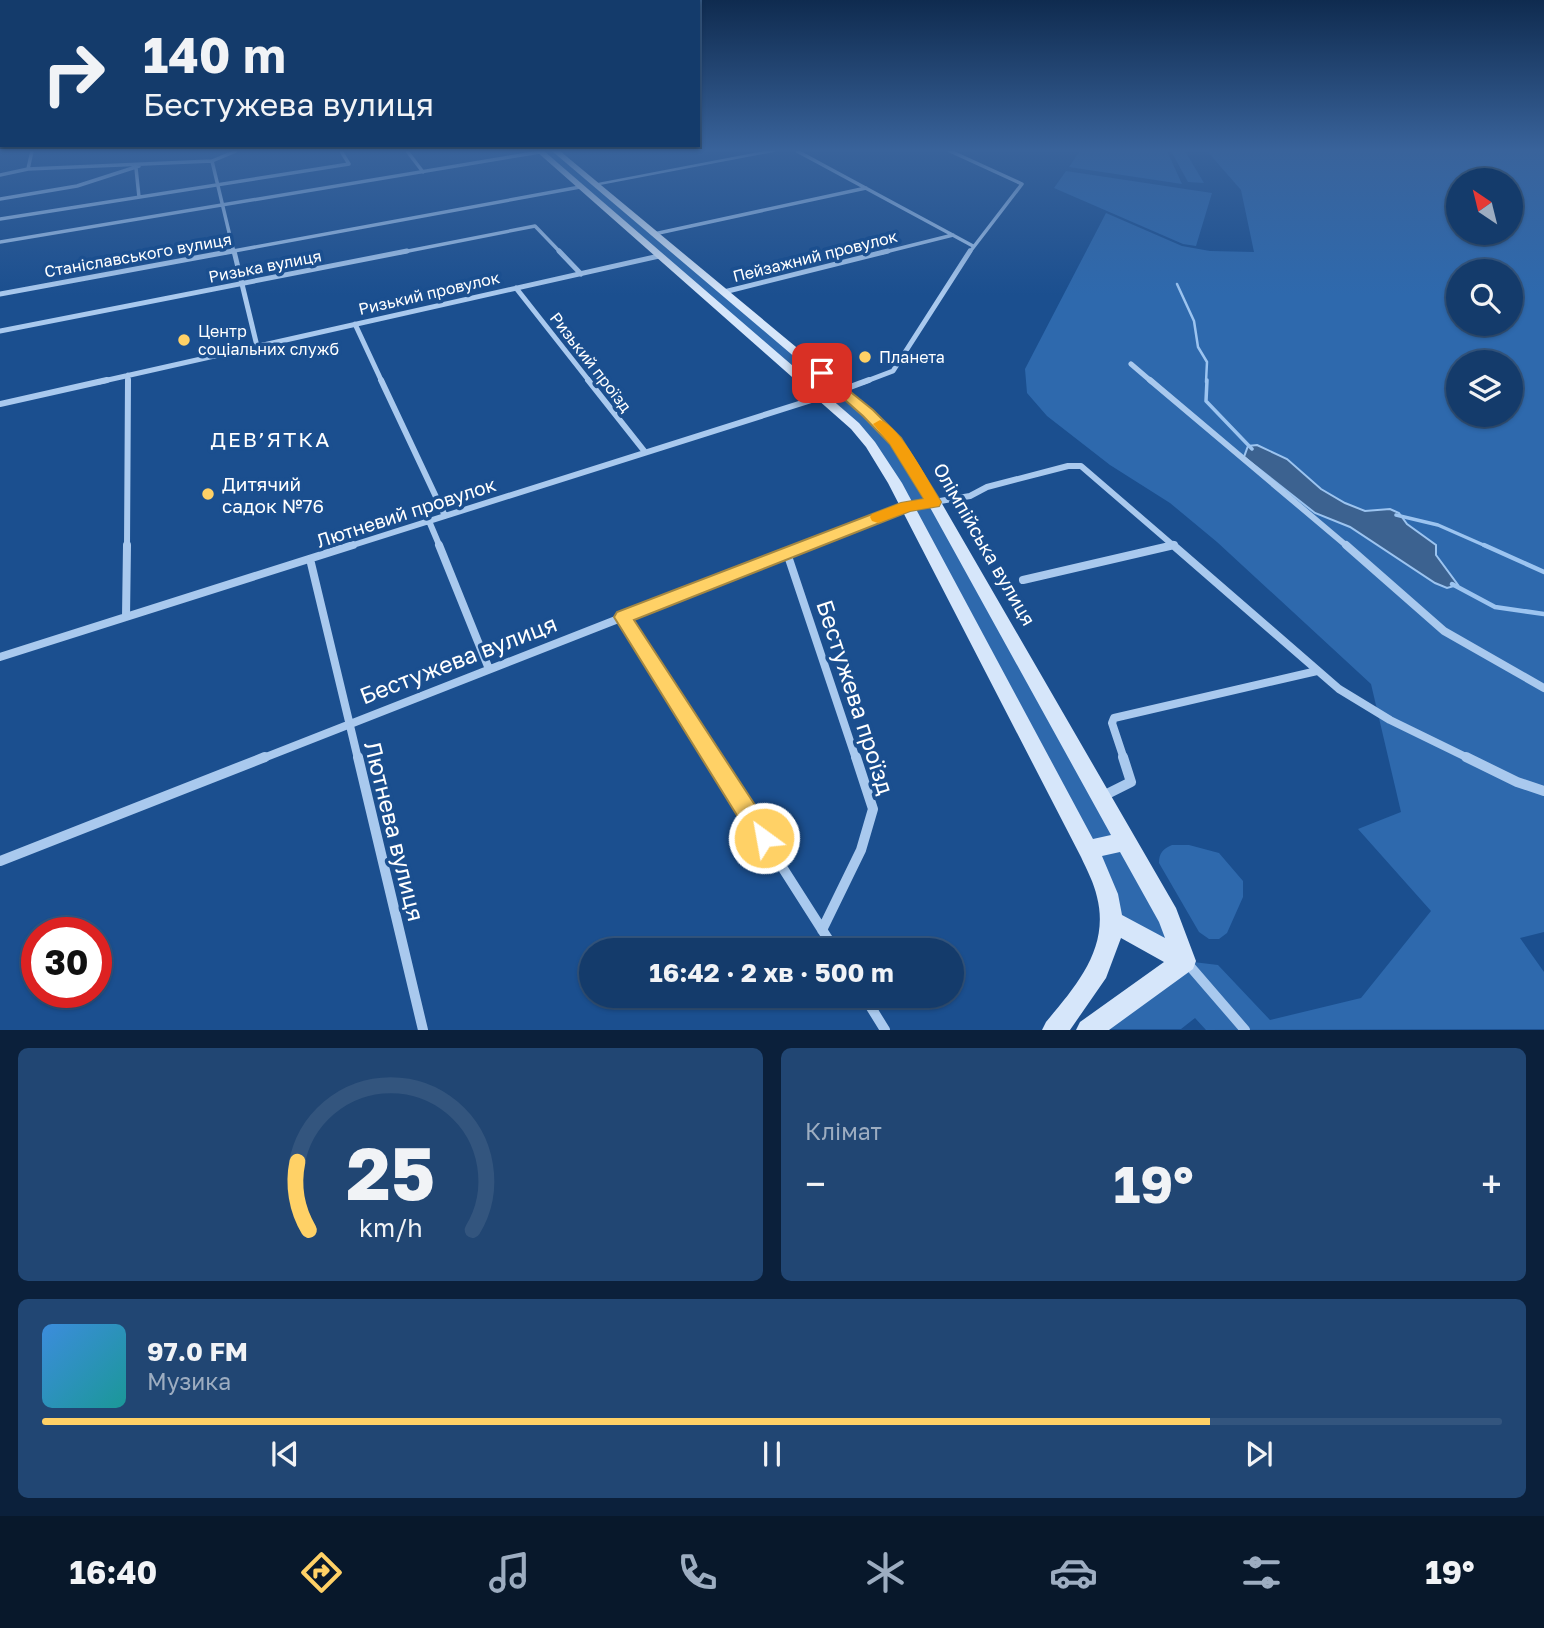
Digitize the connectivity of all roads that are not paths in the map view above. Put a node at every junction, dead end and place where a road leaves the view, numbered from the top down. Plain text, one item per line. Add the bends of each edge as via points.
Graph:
1 (126, 199) edge
2 (221, 199) edge
3 (258, 199) edge
4 (515, 199) edge
5 (594, 199) edge
6 (613, 199) edge
7 (815, 199) edge
8 (886, 199) edge
9 (1009, 199) edge
10 (222, 205) junction
11 (0, 219) edge
12 (654, 234) junction
13 (953, 235) junction
14 (0, 242) edge
15 (973, 246) junction
16 (234, 251) junction
17 (659, 256) junction
18 (581, 274) junction
19 (242, 284) junction
20 (516, 288) junction
21 (724, 292) junction
22 (0, 295) edge
23 (355, 324) junction
24 (0, 331) edge
25 (257, 346) junction
26 (1131, 364) dead end
27 (128, 375) junction
28 (842, 390) junction
29 (821, 397) junction
30 (0, 404) edge
31 (645, 453) junction
32 (934, 502) junction
33 (907, 506) junction
34 (445, 516) junction
35 (429, 521) junction
36 (1175, 545) junction
37 (787, 553) junction
38 (310, 559) junction
39 (1023, 580) dead end
40 (127, 617) junction
41 (623, 617) junction
42 (0, 657) edge
43 (489, 669) junction
44 (1317, 671) junction
45 (1544, 688) edge
46 (349, 724) junction
47 (1544, 790) edge
48 (1100, 797) junction
49 (1125, 841) junction
50 (1088, 850) junction
51 (0, 860) edge
52 (1113, 922) junction
53 (822, 930) junction
54 (827, 938) edge
55 (1185, 961) junction
56 (871, 1008) edge
57 (423, 1030) edge
58 (885, 1030) edge
59 (1054, 1030) edge
60 (1088, 1030) edge
61 (1245, 1030) edge

1 - 11 street
2 - 10 street
3 - 10 street
4 - 16 street, Станіславського вулиця
5 - 17 main road
6 - 12 main road, Олімпійська вулиця
7 - 12 street
8 - 13 street
9 - 15 street
10 - 14 street
10 - 16 street
12 - 21 main road, Олімпійська вулиця
13 - 15 street
13 - 21 street, Пейзажний провулок
15 - 28 street via 893,371
16 - 19 street
16 - 22 street, Станіславського вулиця
17 - 18 street, Ризький провулок
17 - 29 main road
18 - 19 street, Ризька вулиця via 535,226
18 - 20 street, Ризький провулок
19 - 24 street, Ризька вулиця
19 - 25 street
20 - 23 street, Ризький провулок
20 - 31 street, Ризький проїзд
21 - 28 main road, Олімпійська вулиця
23 - 25 street, Ризький провулок
23 - 34 street
25 - 27 street, Ризький провулок
26 - 45 street via 1444,631
27 - 30 street, Ризький провулок
27 - 40 street
28 - 29 main road
28 - 32 main road, Олімпійська вулиця via 895,442
29 - 31 street, Лютневий провулок
29 - 33 main road via 864,435
31 - 34 street, Лютневий провулок
32 - 33 main road, Бестужева вулиця
32 - 36 street via 1078,465
32 - 48 main road, Олімпійська вулиця
33 - 37 street, Бестужева вулиця
33 - 50 main road
34 - 35 street, Лютневий провулок
35 - 38 street, Лютневий провулок
35 - 43 street
36 - 39 street
36 - 44 street
37 - 41 street, Бестужева вулиця
37 - 53 street, Бестужева проїзд via 873,809 860,850
38 - 40 street, Лютневий провулок
38 - 46 street, Лютнева вулиця
40 - 42 street, Лютневий провулок
41 - 43 street, Бестужева вулиця
41 - 53 street
43 - 46 street, Бестужева вулиця
44 - 47 street via 1390,720 1517,782
44 - 48 street via 1114,718 1131,782
46 - 51 street, Бестужева вулиця
46 - 57 street, Лютнева вулиця
48 - 49 main road, Олімпійська вулиця
49 - 50 main road
49 - 55 main road, Олімпійська вулиця via 1168,916
50 - 52 main road
52 - 55 main road
52 - 59 main road via 1099,971
53 - 54 street
55 - 60 main road
55 - 61 street
56 - 58 street

